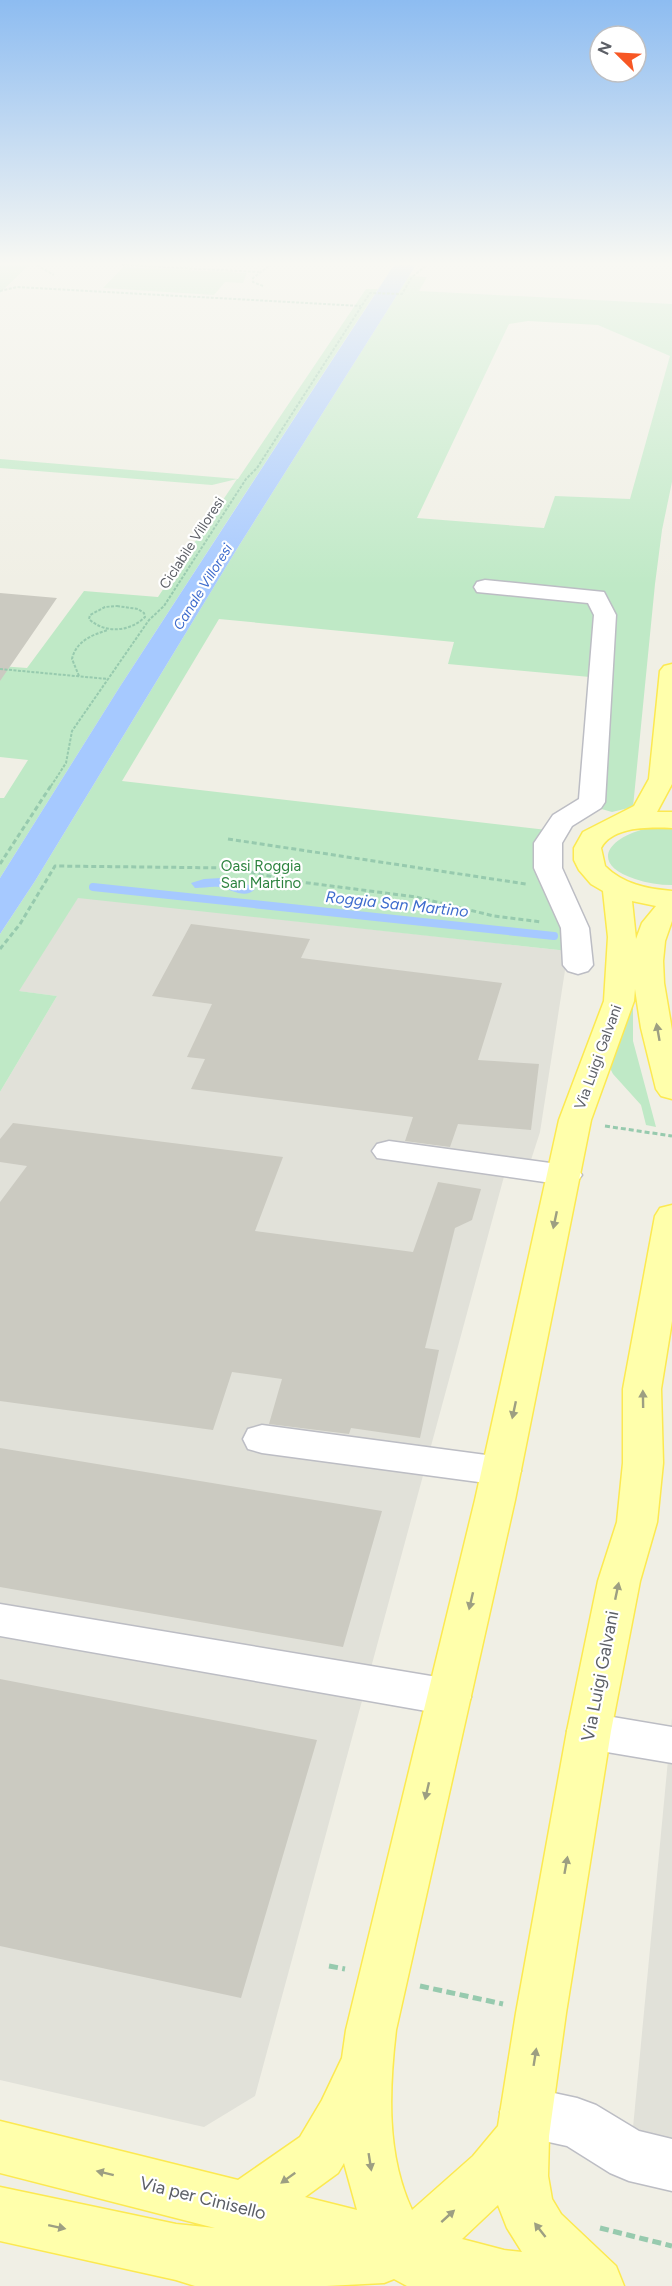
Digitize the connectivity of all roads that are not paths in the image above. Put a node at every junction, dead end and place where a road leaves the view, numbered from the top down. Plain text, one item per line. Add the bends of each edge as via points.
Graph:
1 (485, 588) dead end
2 (672, 672) edge
3 (667, 784) edge
4 (672, 820) edge
5 (619, 825) junction
6 (616, 886) junction
7 (672, 899) edge
8 (672, 906) edge
9 (636, 938) junction
10 (578, 964) dead end
11 (672, 1089) edge
12 (389, 1151) dead end
13 (564, 1175) junction
14 (672, 1216) edge
15 (262, 1439) dead end
16 (501, 1471) junction
17 (0, 1620) edge
18 (449, 1697) junction
19 (589, 1731) junction
20 (672, 1745) edge
21 (366, 2062) junction
22 (525, 2124) junction
23 (0, 2147) edge
24 (672, 2165) edge
25 (243, 2208) junction
26 (0, 2214) edge
27 (176, 2252) junction
28 (404, 2254) junction
29 (278, 2286) edge
30 (463, 2286) edge
31 (591, 2286) edge
32 (596, 2286) edge

1 - 10 lane via 596,597 604,615 591,802 562,821 548,843 549,868 575,928
2 - 3 main road
3 - 5 main road via 644,811
4 - 5 main road
5 - 6 main road via 593,840 587,853 597,874
6 - 7 main road
6 - 9 main road
8 - 9 main road
11 -> 9 main road via 648,970
9 - 13 main road, Via Luigi Galvani via 619,1001 575,1120
12 - 13 lane
13 -> 16 main road, Via Luigi Galvani
19 -> 14 main road, Via Luigi Galvani via 619,1581 637,1522 643,1463 642,1389
15 - 16 lane
16 -> 18 main road, Via Luigi Galvani
17 - 18 lane
18 -> 21 main road, Via Luigi Galvani
19 - 20 lane
22 -> 19 main road, Via Luigi Galvani
21 -> 25 main road, Via Luigi Galvani via 319,2155
21 -> 28 main road, Via Luigi Galvani via 365,2132 372,2175
22 - 24 lane via 577,2123 629,2155
28 -> 22 main road, Via Luigi Galvani via 492,2175
32 -> 22 main road, Via Luigi Galvani via 542,2233 526,2209 521,2176
25 -> 23 main road, Via per Cinisello
25 - 28 main road, Via per Cinisello via 354,2236
26 -> 27 main road, Via per Cinisello
27 - 28 main road, Via per Cinisello via 280,2261
27 - 29 main road, Via per Cinisello
28 - 30 main road, Via per Cinisello
28 - 31 main road, Via per Cinisello via 504,2278

